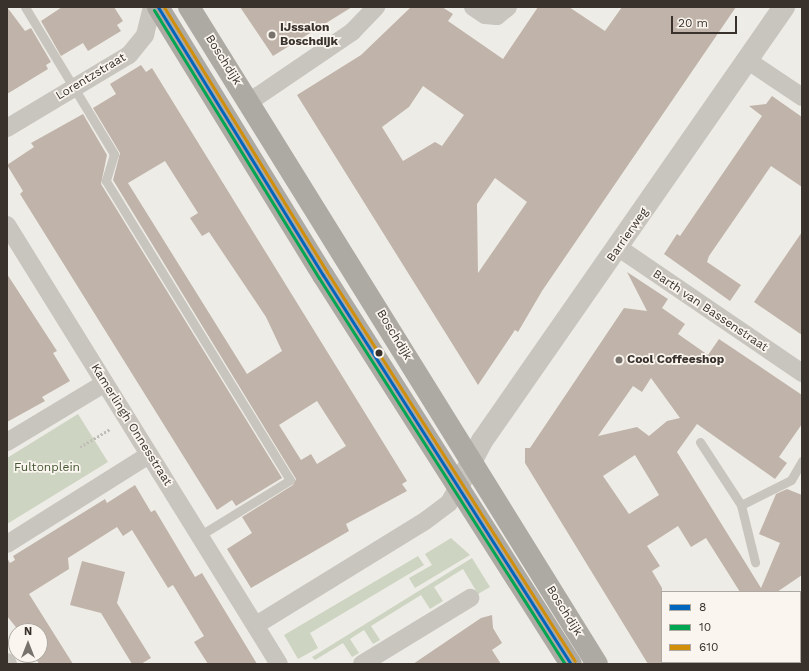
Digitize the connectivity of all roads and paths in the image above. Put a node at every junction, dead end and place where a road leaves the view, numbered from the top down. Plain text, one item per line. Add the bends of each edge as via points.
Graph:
1 (25, 7) edge
2 (152, 7) edge
3 (158, 7) edge
4 (190, 7) edge
5 (376, 7) edge
6 (473, 7) edge
7 (508, 7) edge
8 (784, 7) edge
9 (747, 60) junction
10 (75, 87) junction
11 (802, 97) edge
12 (249, 102) junction
13 (7, 128) edge
14 (7, 225) edge
15 (619, 248) junction
16 (802, 373) edge
17 (105, 383) junction
18 (126, 418) junction
19 (7, 442) edge
20 (700, 442) dead end
21 (80, 448) dead end
22 (149, 455) junction
23 (802, 461) edge
24 (471, 462) junction
25 (459, 485) junction
26 (741, 504) junction
27 (199, 536) junction
28 (7, 544) edge
29 (755, 562) dead end
30 (470, 598) dead end
31 (256, 625) junction
32 (279, 664) edge
33 (362, 664) edge
34 (571, 664) edge
35 (597, 664) edge

1 - 10 lane
2 - 10 street, Lorentzstraat via 140,44 129,55
3 - 25 main road, Boschdijk via 323,275
4 - 12 main road, Boschdijk
5 - 12 street via 352,32
6 - 7 street via 485,15 497,16
8 - 9 street, Barrierweg
9 - 11 street
9 - 15 street, Barrierweg
10 - 13 street, Lorentzstraat
10 - 27 lane via 114,154 106,181 290,480
12 - 24 main road, Boschdijk
14 - 17 street, Kamerlingh Onnesstraat
15 - 16 street, Barth van Bassenstraat
15 - 24 street, Barrierweg
17 - 18 street, Kamerlingh Onnesstraat
17 - 19 street
18 - 21 path
18 - 22 street, Kamerlingh Onnesstraat
20 - 26 lane
22 - 27 street, Kamerlingh Onnesstraat
22 - 28 street
23 - 26 lane via 791,480
24 - 25 street, Barrierweg
24 - 35 main road, Boschdijk
25 - 31 street via 449,503 425,521
25 - 34 main road, Boschdijk
26 - 29 lane
27 - 31 street, Kamerlingh Onnesstraat
30 - 33 street
31 - 32 street, Kamerlingh Onnesstraat

